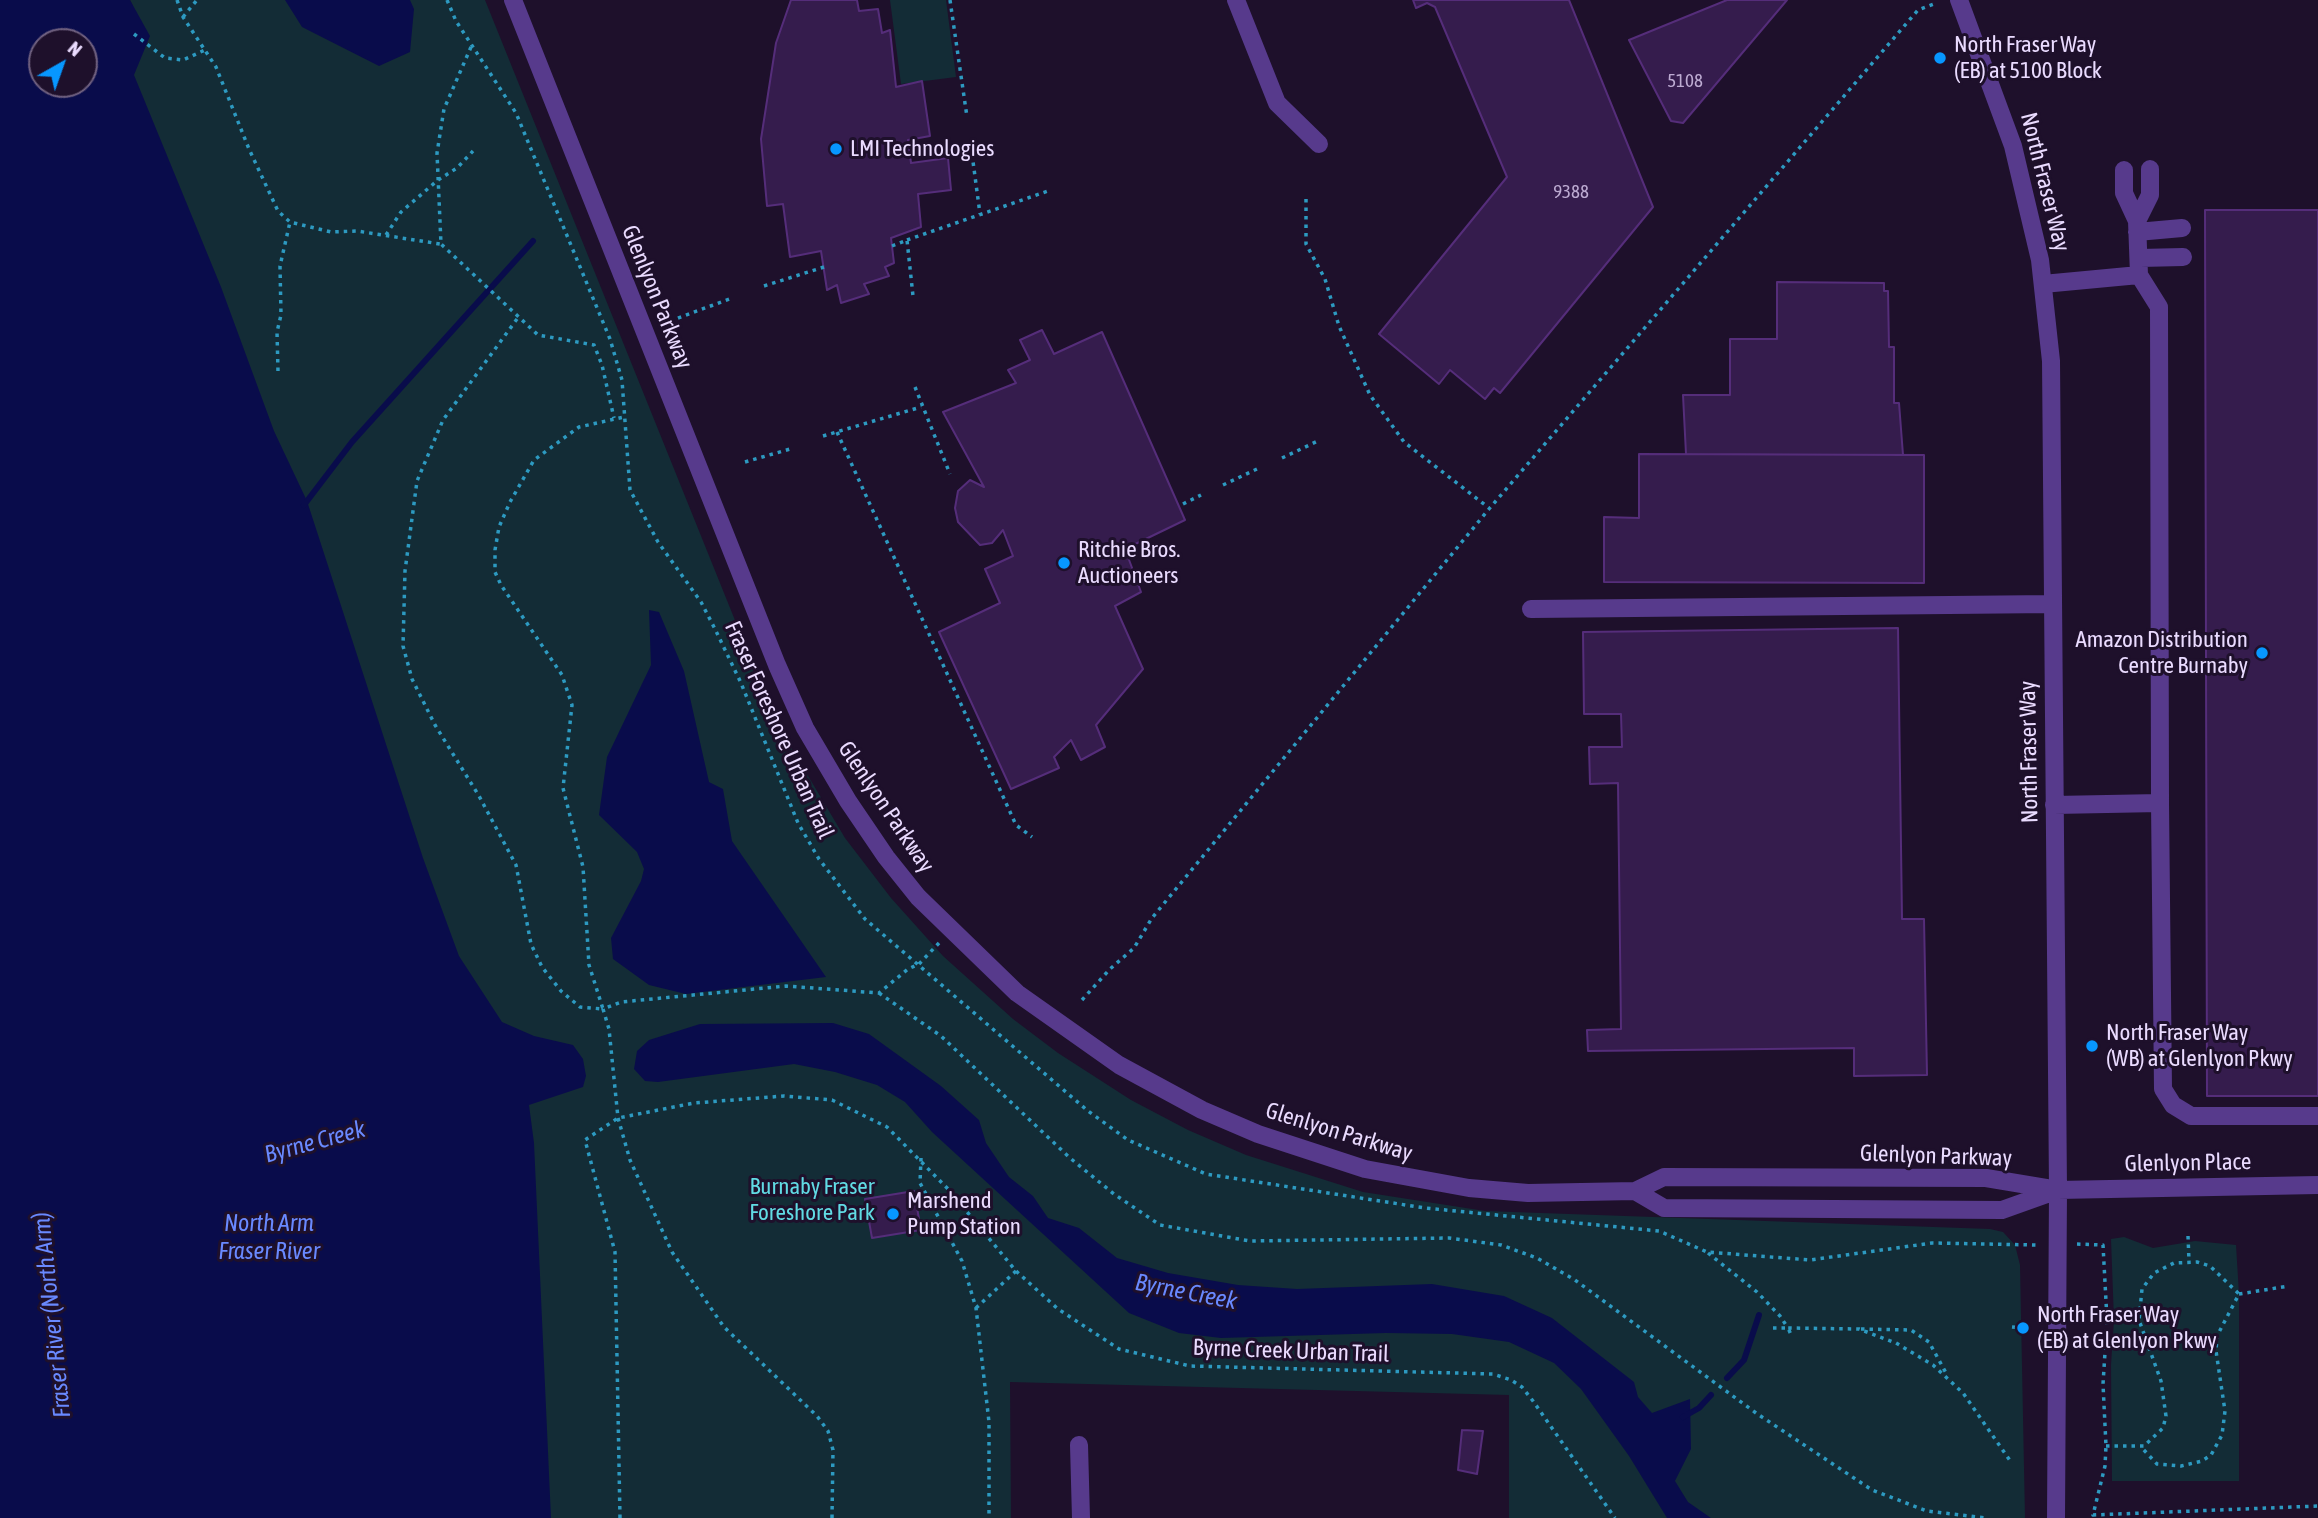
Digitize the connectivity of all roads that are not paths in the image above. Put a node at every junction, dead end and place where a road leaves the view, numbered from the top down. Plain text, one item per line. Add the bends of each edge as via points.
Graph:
1 (513, 0) edge
2 (1236, 0) edge
3 (1959, 0) edge
4 (1319, 144) dead end
5 (2150, 169) dead end
6 (2124, 170) dead end
7 (2137, 226) junction
8 (2182, 228) dead end
9 (2183, 257) dead end
10 (2139, 267) junction
11 (2043, 284) junction
12 (2053, 604) junction
13 (1531, 609) dead end
14 (2160, 803) junction
15 (2054, 805) junction
16 (2318, 1116) edge
17 (2318, 1185) edge
18 (2058, 1190) junction
19 (1635, 1191) junction
20 (1079, 1445) dead end
21 (1081, 1518) edge
22 (2056, 1518) edge

1 - 19 street, Glenlyon Parkway via 805,727 886,858 951,930 1017,993 1119,1065 1258,1134 1418,1181 1528,1192
2 - 4 street via 1277,103
3 - 11 street, North Fraser Way via 2013,146
5 - 7 street via 2150,195
6 - 7 street via 2124,193
7 - 8 street
7 - 10 street
9 - 10 street
10 - 11 street
10 - 14 street via 2159,307
11 - 12 street, North Fraser Way via 2051,360
12 - 13 street
12 - 15 street, North Fraser Way
14 - 15 street
14 - 16 street via 2163,1089 2174,1105 2191,1116
15 - 18 street, North Fraser Way
17 - 18 street, Glenlyon Place
18 - 19 street, Glenlyon Parkway via 1986,1178 1664,1177
18 - 19 street, Glenlyon Parkway via 2002,1210 1664,1208
18 - 22 street, North Fraser Way
20 - 21 street

